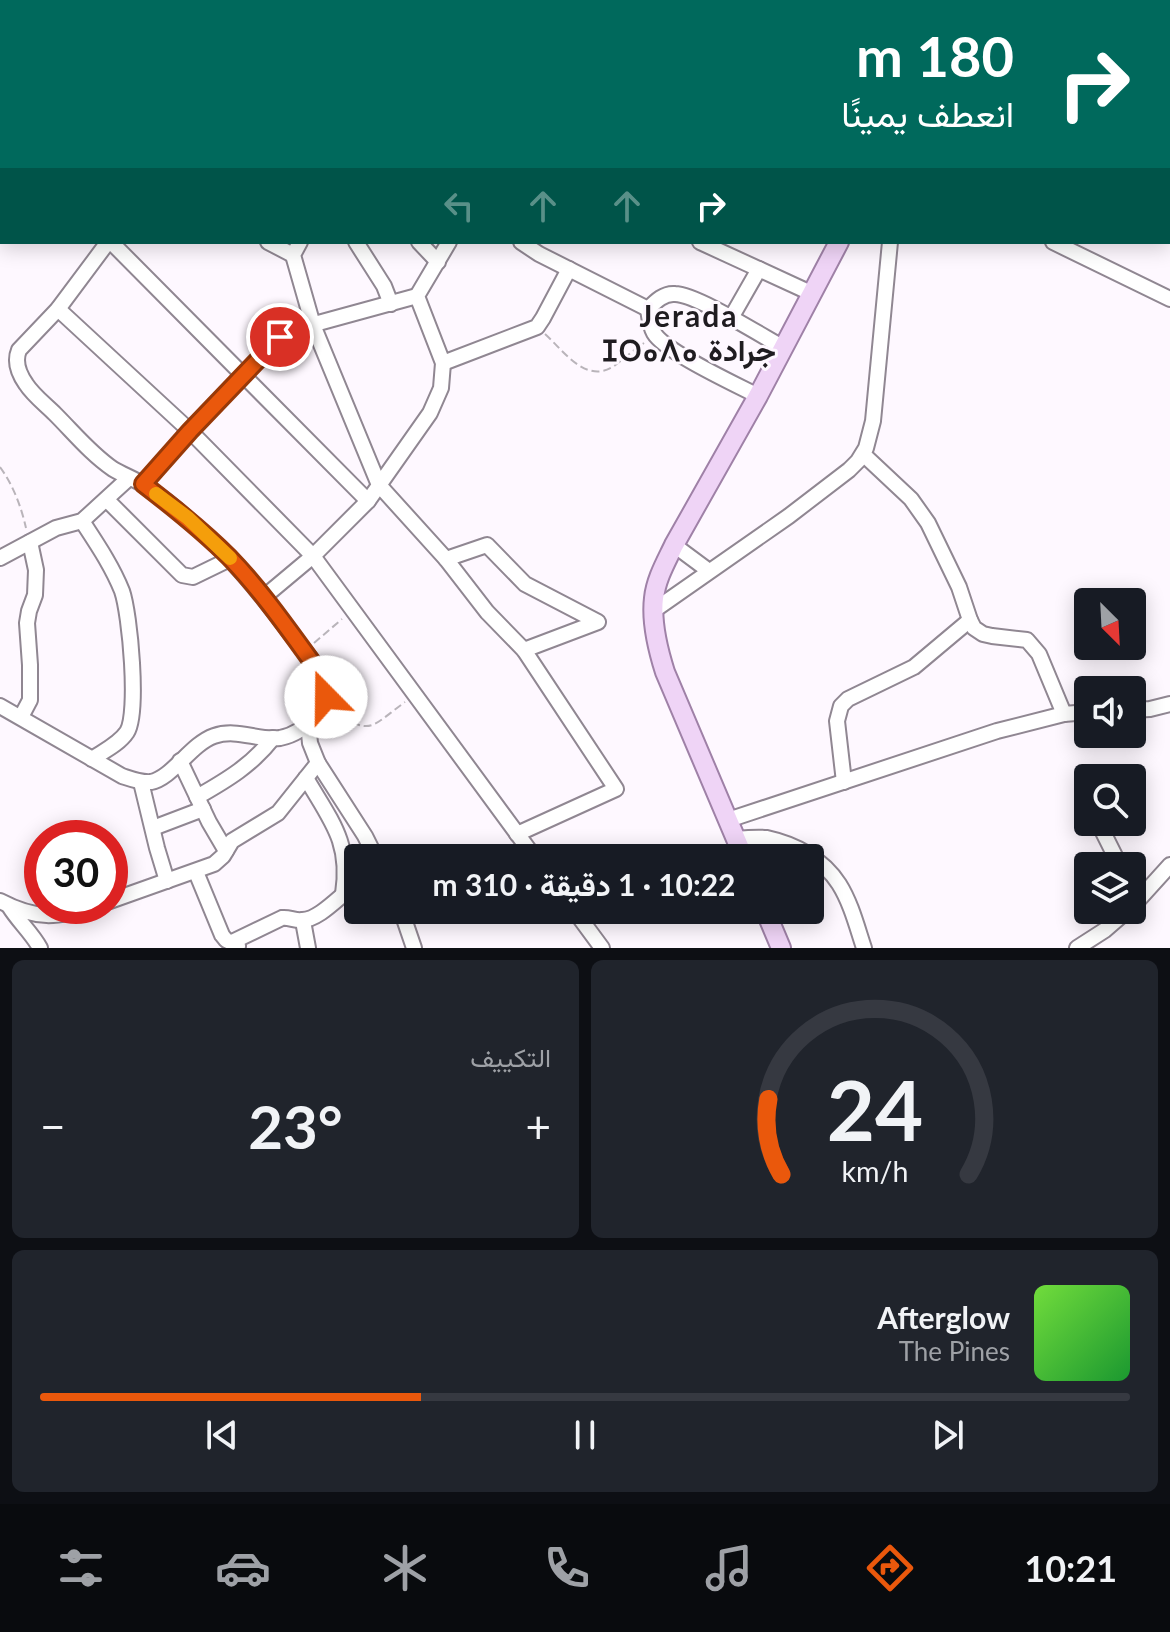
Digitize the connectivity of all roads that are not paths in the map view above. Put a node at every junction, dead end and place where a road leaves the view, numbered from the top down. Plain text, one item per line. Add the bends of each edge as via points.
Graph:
1 (108, 244) edge
2 (112, 244) edge
3 (276, 244) edge
4 (357, 244) edge
5 (421, 244) edge
6 (448, 244) edge
7 (524, 244) edge
8 (704, 244) edge
9 (838, 244) edge
10 (890, 244) edge
11 (1057, 244) edge
12 (296, 249) edge
13 (438, 262) junction
14 (569, 269) junction
15 (759, 269) junction
16 (813, 294) junction
17 (417, 296) junction
18 (1170, 299) edge
19 (391, 304) junction
20 (58, 309) junction
21 (648, 309) junction
22 (731, 318) junction
23 (313, 325) junction
24 (784, 348) junction
25 (443, 363) junction
26 (243, 374) junction
27 (758, 396) junction
28 (190, 431) junction
29 (863, 454) junction
30 (136, 481) junction
31 (379, 485) junction
32 (107, 500) junction
33 (368, 501) junction
34 (82, 521) junction
35 (30, 542) junction
36 (674, 545) junction
37 (313, 556) junction
38 (0, 558) edge
39 (230, 559) junction
40 (446, 559) junction
41 (709, 571) junction
42 (264, 597) junction
43 (653, 611) junction
44 (970, 620) junction
45 (524, 650) junction
46 (1170, 704) edge
47 (0, 706) edge
48 (1146, 709) edge
49 (1074, 713) edge
50 (1064, 714) junction
51 (21, 717) junction
52 (308, 723) junction
53 (273, 738) junction
54 (92, 759) junction
55 (180, 761) junction
56 (318, 763) junction
57 (306, 778) junction
58 (141, 782) junction
59 (844, 782) junction
60 (200, 803) junction
61 (728, 820) junction
62 (153, 828) junction
63 (517, 834) junction
64 (736, 839) junction
65 (369, 844) edge
66 (524, 844) edge
67 (738, 844) edge
68 (226, 851) junction
69 (1170, 865) edge
70 (196, 872) junction
71 (167, 881) junction
72 (1146, 891) edge
73 (343, 894) joint
74 (128, 895) edge
75 (4, 904) edge
76 (24, 912) edge
77 (303, 921) junction
78 (406, 924) edge
79 (584, 924) edge
80 (771, 924) edge
81 (1112, 924) edge
82 (236, 945) edge
83 (40, 948) edge
84 (308, 948) edge
85 (414, 948) edge
86 (602, 948) edge
87 (781, 948) edge
88 (864, 948) edge
89 (1077, 948) edge

1 - 20 street
2 - 26 street
3 - 12 street
4 - 19 street
5 - 13 street
6 - 13 street
7 - 14 street
8 - 15 street
9 - 16 main road
10 - 29 street via 873,421
11 - 18 street
12 - 23 street
13 - 17 street
14 - 21 street
14 - 25 street via 537,327
15 - 16 street
15 - 22 street
16 - 24 main road
17 - 19 street
17 - 25 street
19 - 23 street
20 - 28 street
20 - 30 street via 19,350 19,370 26,385 96,456
21 - 22 street via 661,297 678,293
21 - 27 street via 655,336 670,349
22 - 24 street
23 - 26 street via 280,337
23 - 31 street
24 - 27 main road
25 - 31 street via 441,388 430,413
26 - 28 street
26 - 33 street
27 - 36 main road
28 - 30 street
28 - 37 street
29 - 41 street via 789,516
29 - 44 street via 911,499 928,523
30 - 32 street
30 - 39 street via 188,518
31 - 33 street
31 - 40 street
32 - 34 street
32 - 39 street via 182,575 193,577
33 - 37 street
34 - 35 street
34 - 54 street via 123,594 134,691 125,735
35 - 38 street
35 - 51 street via 36,570 27,623 30,700
36 - 41 street
36 - 43 main road via 655,590
37 - 42 street
37 - 63 street
39 - 42 street
40 - 45 street
40 - 45 street via 487,545 525,584 598,622
41 - 43 street
42 - 52 street via 325,684 323,706
43 - 61 main road via 665,672
44 - 50 street via 983,634 1034,645
44 - 59 street via 914,667 841,706 837,721
45 - 63 street via 616,789
46 - 48 street
47 - 51 street
49 - 50 street
50 - 59 street
51 - 54 street
52 - 53 street
52 - 56 street
53 - 55 street via 222,733
53 - 60 street
54 - 58 street
55 - 58 street via 160,779
55 - 60 street
56 - 57 street
56 - 65 street
57 - 68 street via 278,813 232,841
57 - 73 street via 342,844
58 - 62 street
59 - 61 street
60 - 62 street
60 - 68 street
61 - 64 main road
62 - 71 street
63 - 66 street
64 - 67 main road
64 - 88 street via 764,838 790,845 823,864 840,885
68 - 70 street via 219,861
69 - 72 street
70 - 71 street
70 - 82 street via 222,935
71 - 74 street
73 - 77 street
75 - 76 street
75 - 83 street
77 - 82 street via 282,918
77 - 84 street
78 - 85 street
79 - 86 street
80 - 87 main road
81 - 89 street

